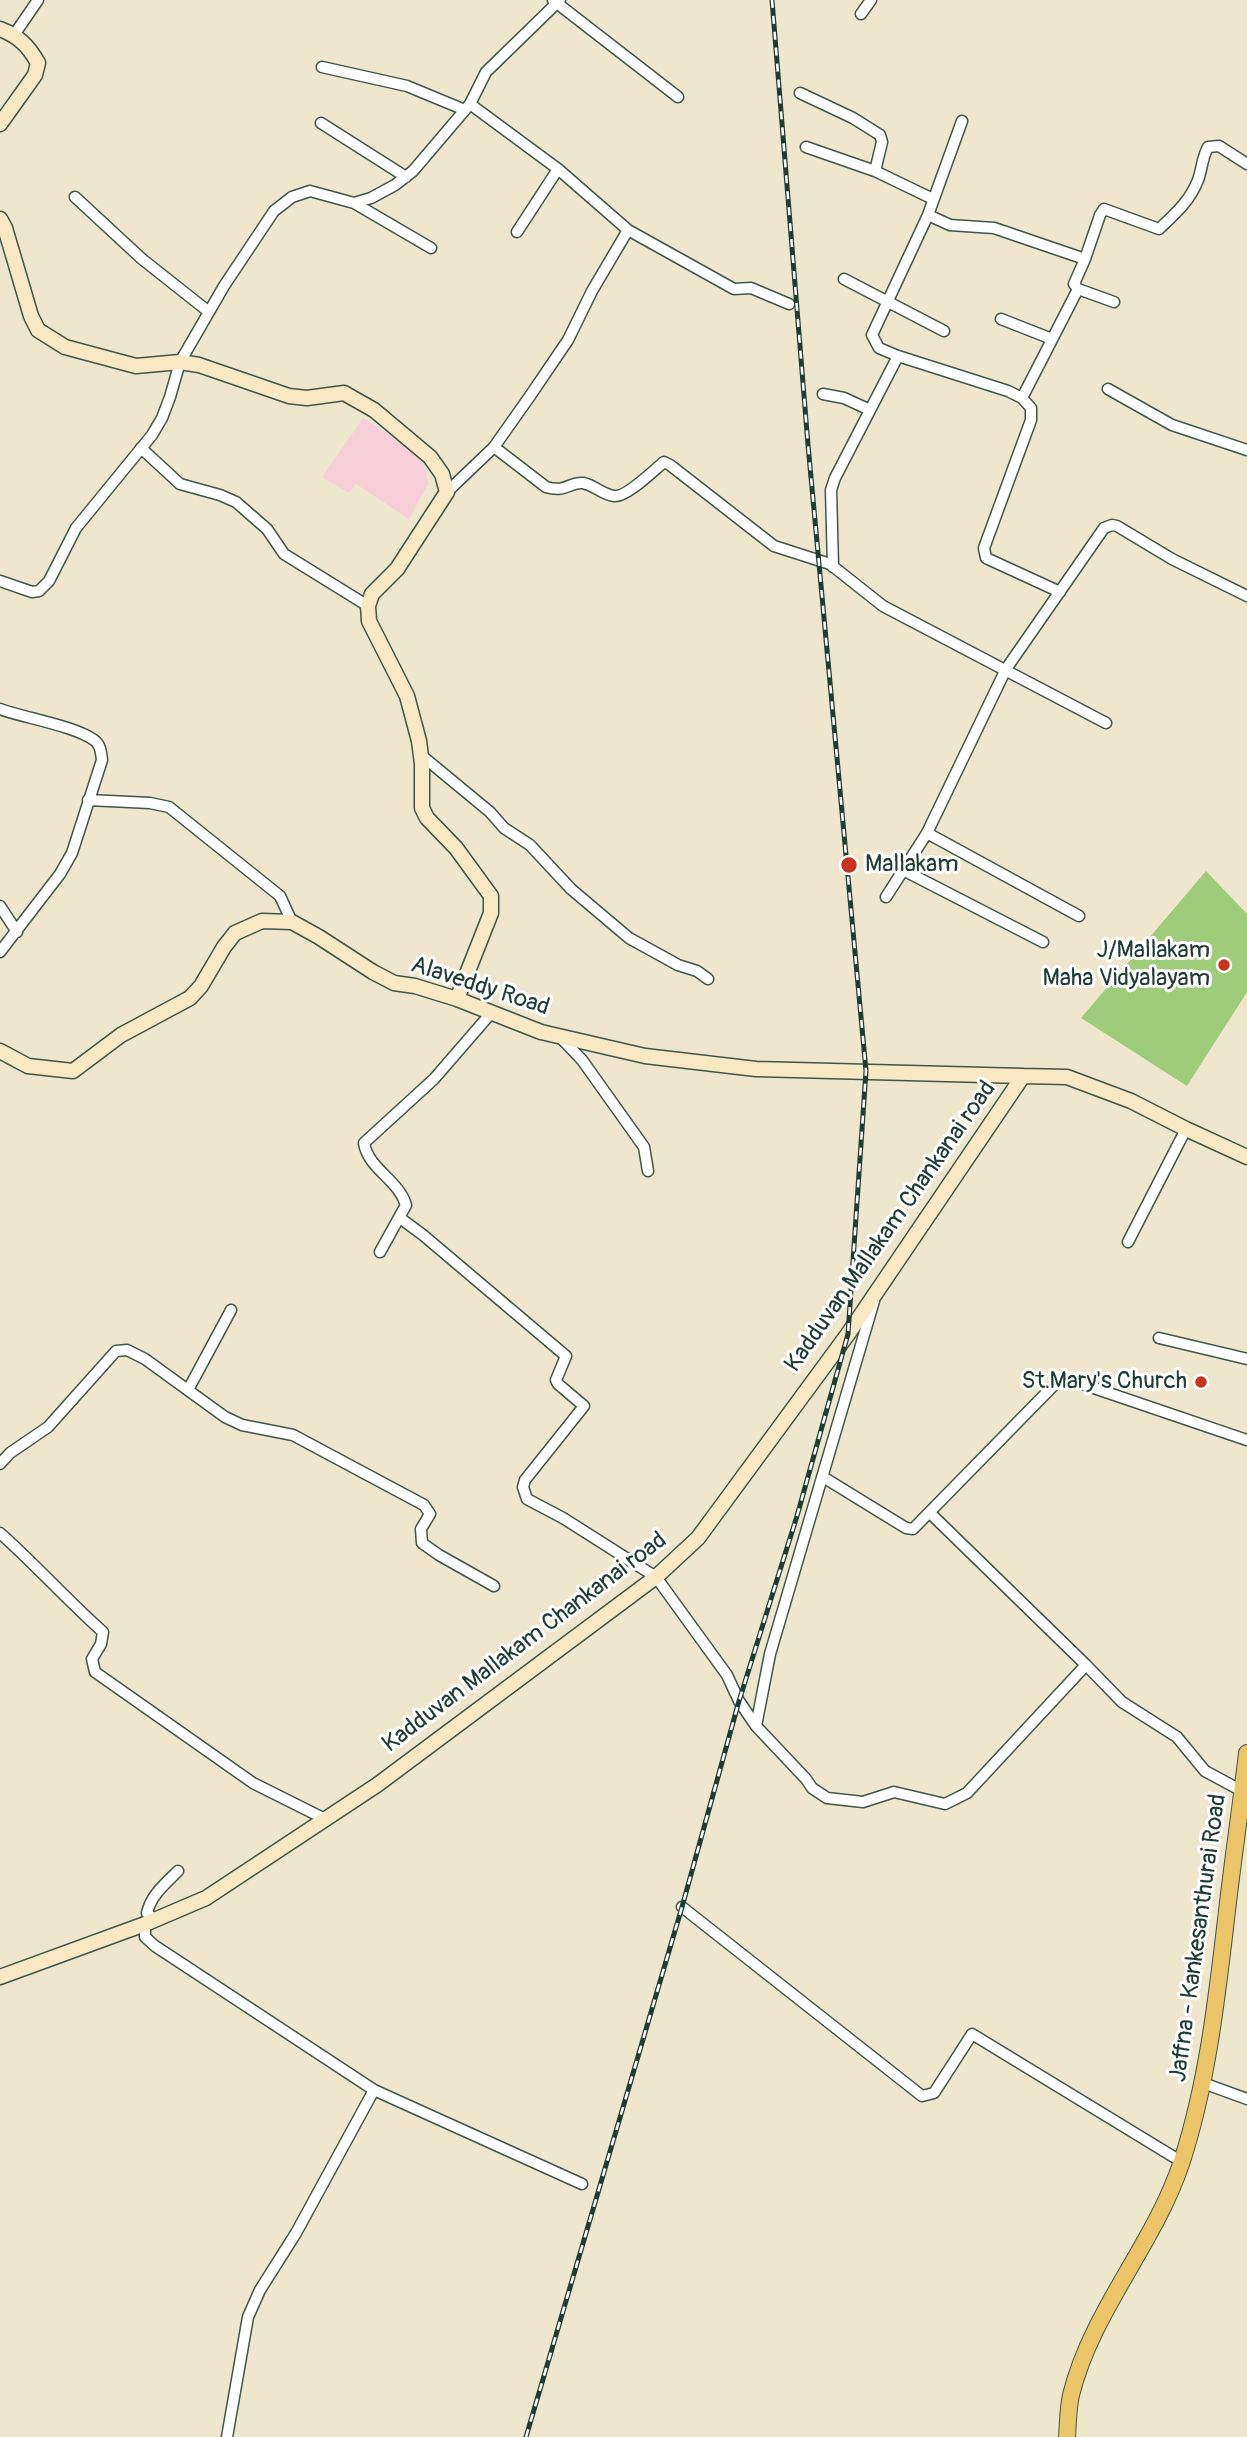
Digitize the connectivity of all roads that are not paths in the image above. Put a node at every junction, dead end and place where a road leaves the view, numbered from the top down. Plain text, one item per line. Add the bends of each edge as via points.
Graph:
1 (38, 0) edge
2 (871, 0) edge
3 (557, 1) edge
4 (862, 14) dead end
5 (7, 32) edge
6 (322, 67) dead end
7 (800, 93) dead end
8 (677, 97) dead end
9 (468, 107) junction
10 (962, 121) dead end
11 (321, 123) dead end
12 (0, 124) edge
13 (806, 147) dead end
14 (1247, 164) edge
15 (558, 169) junction
16 (874, 172) junction
17 (406, 177) junction
18 (75, 197) dead end
19 (933, 199) junction
20 (354, 203) junction
21 (928, 215) junction
22 (0, 219) edge
23 (628, 230) junction
24 (517, 232) dead end
25 (431, 248) dead end
26 (1085, 259) junction
27 (844, 279) dead end
28 (1078, 289) junction
29 (888, 302) junction
30 (1114, 302) dead end
31 (789, 304) dead end
32 (209, 312) junction
33 (1001, 319) dead end
34 (944, 331) dead end
35 (1052, 339) junction
36 (898, 356) junction
37 (180, 362) junction
38 (1108, 389) dead end
39 (823, 394) dead end
40 (1022, 398) junction
41 (870, 410) junction
42 (494, 447) junction
43 (141, 448) junction
44 (1247, 450) edge
45 (447, 492) junction
46 (833, 567) junction
47 (0, 581) edge
48 (1060, 593) junction
49 (1247, 596) edge
50 (368, 606) junction
51 (1006, 669) junction
52 (0, 709) edge
53 (1106, 723) dead end
54 (421, 755) junction
55 (88, 800) junction
56 (927, 833) junction
57 (903, 870) junction
58 (886, 897) dead end
59 (0, 906) edge
60 (1079, 916) dead end
61 (292, 922) junction
62 (17, 932) junction
63 (1043, 942) dead end
64 (0, 951) edge
65 (708, 979) dead end
66 (457, 999) junction
67 (492, 1012) junction
68 (561, 1038) junction
69 (0, 1051) edge
70 (1023, 1076) junction
71 (1186, 1129) junction
72 (1247, 1157) edge
73 (648, 1171) dead end
74 (400, 1218) junction
75 (1128, 1242) dead end
76 (380, 1252) dead end
77 (878, 1291) junction
78 (231, 1310) dead end
79 (1159, 1338) dead end
80 (1247, 1359) edge
81 (188, 1390) junction
82 (1247, 1440) edge
83 (0, 1464) edge
84 (823, 1477) junction
85 (930, 1513) junction
86 (0, 1533) edge
87 (656, 1577) junction
88 (494, 1586) dead end
89 (1086, 1665) junction
90 (756, 1726) junction
91 (1247, 1753) edge
92 (1242, 1791) junction
93 (1243, 1818) edge
94 (325, 1819) junction
95 (178, 1871) dead end
96 (682, 1907) dead end
97 (150, 1922) junction
98 (2, 1974) edge
99 (1203, 2083) junction
100 (374, 2090) junction
101 (1247, 2099) edge
102 (1182, 2162) junction
103 (582, 2184) dead end
104 (227, 2437) edge
105 (1068, 2437) edge

1 - 5 street
2 - 4 street
3 - 8 street
3 - 9 street via 486,72
5 - 12 street via 30,47 38,62 35,75
6 - 9 street via 407,86
7 - 16 street via 880,135
9 - 15 street
9 - 17 street
10 - 19 street
11 - 17 street
13 - 16 street
14 - 26 street via 1219,146 1208,147 1185,205 1158,229 1104,209
15 - 23 street
15 - 24 street
16 - 19 street
17 - 20 street
18 - 32 street
19 - 21 street
20 - 25 street
20 - 32 street via 310,191 292,197 274,211
21 - 26 street via 950,225 994,228
21 - 29 street
22 - 37 street via 38,330 65,347 136,366
23 - 31 street via 734,289 751,288
23 - 42 street via 568,340
26 - 28 street via 1074,284
27 - 29 street
28 - 30 street
28 - 35 street
29 - 34 street
29 - 36 street via 872,335 879,348
32 - 37 street
33 - 35 street
35 - 40 street
36 - 40 street
36 - 41 street
37 - 43 street via 162,418
37 - 45 street via 289,396 344,393 374,410 430,457
38 - 44 street via 1172,425
39 - 41 street
40 - 48 street via 1031,408 1031,420 984,548 986,558
41 - 46 street via 831,490
42 - 45 street
42 - 46 street via 546,487 556,490 579,483 613,496 622,496 663,462 774,546
43 - 47 street via 76,528 43,589 33,592
43 - 50 street via 180,484 236,502 267,529 284,554
45 - 50 street via 397,569 372,594
46 - 51 street via 883,606
48 - 49 street via 1098,534 1112,525
48 - 51 street
50 - 54 street via 369,621 407,696
51 - 53 street
51 - 56 street
52 - 55 street via 95,741 102,760
54 - 65 street via 530,845 571,889 629,938
54 - 66 street via 422,808 491,896 491,913
55 - 61 street via 169,807 280,896
55 - 62 street via 72,853
56 - 57 street
56 - 60 street
57 - 58 street
57 - 63 street
59 - 62 street
61 - 66 street, Alaveddy Road via 394,983
61 - 69 street via 262,921 234,933 196,992 121,1035 73,1071 28,1066
62 - 64 street
66 - 67 street, Alaveddy Road
67 - 68 street, Alaveddy Road
67 - 74 street via 434,1079 365,1143 370,1160 403,1196 406,1205
68 - 70 street, Alaveddy Road via 645,1056 756,1069
68 - 73 street via 644,1147
70 - 71 street, Kadduvan Mallakam Chankanai road via 1067,1077 1131,1101
70 - 77 street, Kadduvan Mallakam Chankanai road
71 - 72 street, Kadduvan Mallakam Chankanai road
71 - 75 street
74 - 76 street
74 - 87 street via 566,1356 556,1380 584,1406 525,1480 527,1499
77 - 84 street
77 - 87 street, Kadduvan Mallakam Chankanai road via 698,1538
78 - 81 street
79 - 80 street
81 - 83 street via 145,1359 127,1350 116,1351 48,1427
81 - 88 street via 225,1417 293,1435 424,1505 430,1514 421,1529 422,1543
82 - 85 street via 1088,1386 1058,1381
84 - 85 street via 906,1528 913,1529
84 - 90 street via 770,1654
85 - 89 street
86 - 94 street via 103,1632 92,1659 95,1672 253,1783
87 - 90 street via 727,1675
87 - 94 street, Kadduvan Mallakam Chankanai road
89 - 90 street via 967,1793 945,1804 894,1792 863,1802 827,1798 812,1788
89 - 92 street via 1122,1702 1177,1737 1205,1771
91 - 92 main road, Jaffna - Kankesanthurai Road
92 - 93 main road, Jaffna - Kankesanthurai Road
93 - 99 main road, Jaffna - Kankesanthurai Road
94 - 97 street, Kadduvan Mallakam Chankanai road via 206,1898
95 - 97 street via 153,1895 147,1913
96 - 102 street via 922,2096 934,2093 972,2034
97 - 98 street, Kadduvan Mallakam Chankanai road
97 - 100 street via 145,1937 155,1946
99 - 101 street
99 - 102 main road, Jaffna - Kankesanthurai Road
100 - 103 street
100 - 104 street via 248,2317
102 - 105 main road, Jaffna - Kankesanthurai Road via 1165,2206 1091,2340 1070,2398

